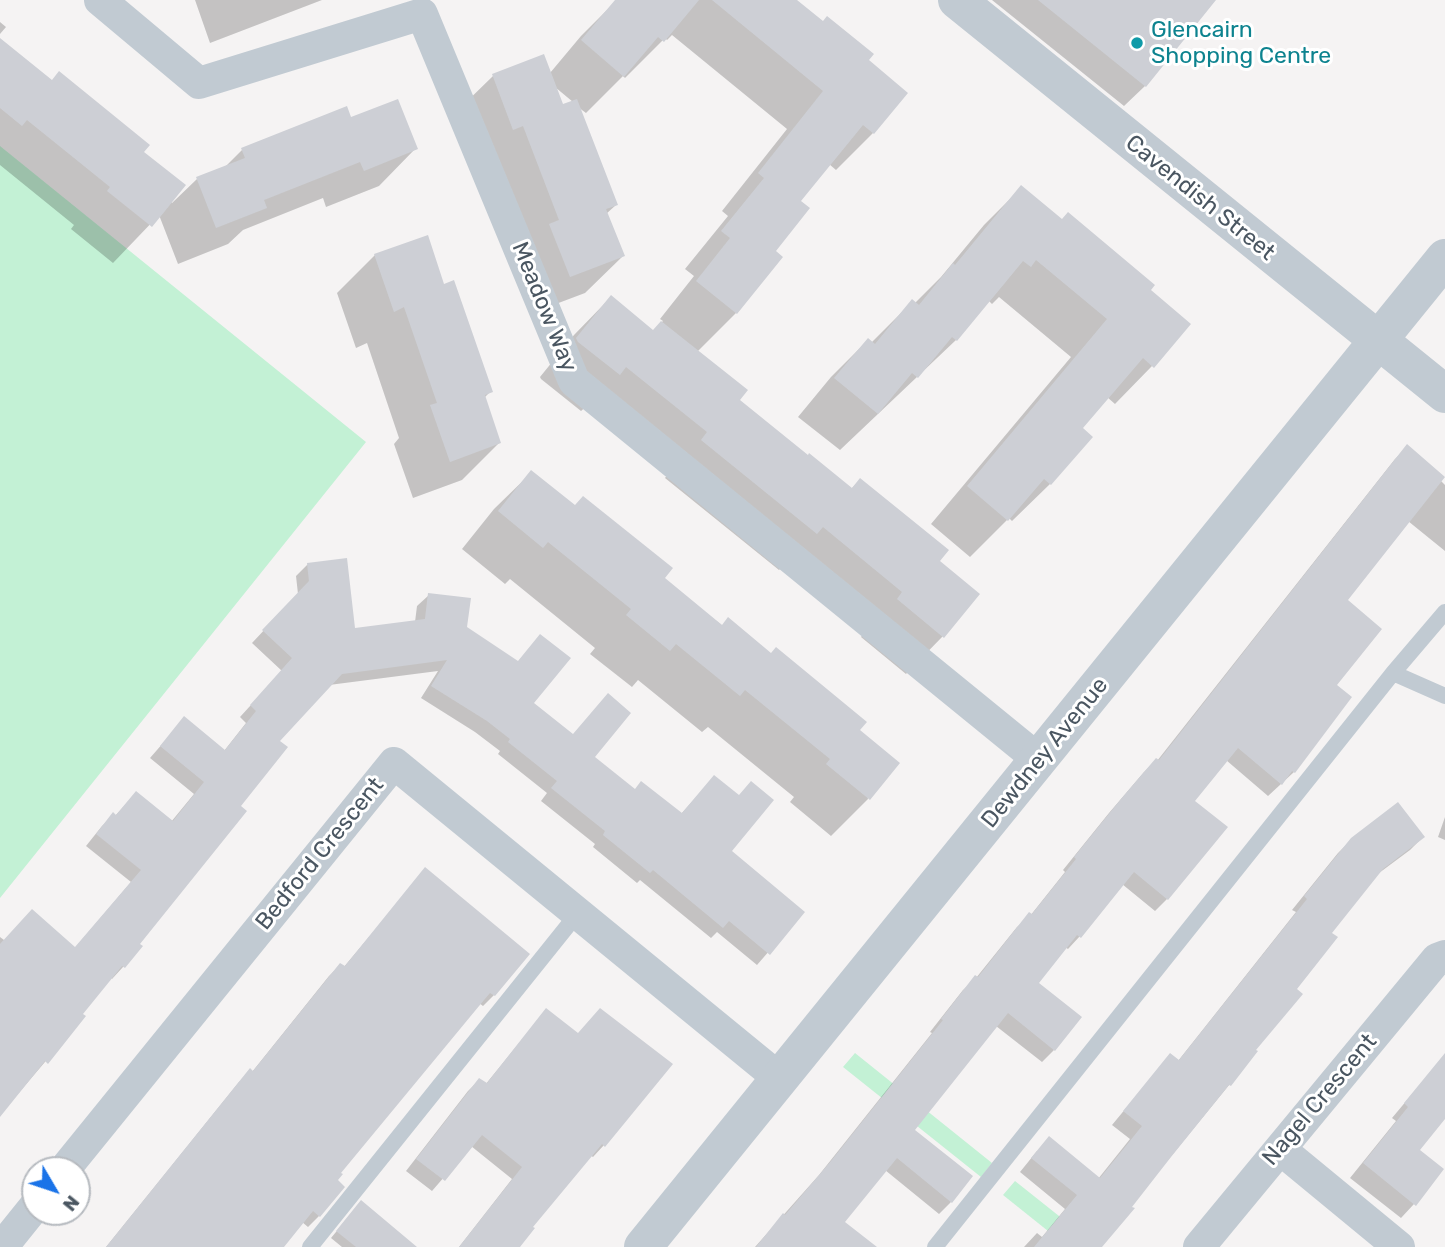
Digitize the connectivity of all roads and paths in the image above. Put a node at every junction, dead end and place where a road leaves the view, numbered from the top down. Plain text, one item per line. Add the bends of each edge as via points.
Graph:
1 (100, 0) edge
2 (957, 0) edge
3 (1445, 258) edge
4 (1379, 341) junction
5 (1445, 394) edge
6 (1445, 612) edge
7 (1394, 673) junction
8 (1445, 696) edge
9 (1039, 760) junction
10 (578, 914) junction
11 (1445, 956) edge
12 (780, 1079) junction
13 (1280, 1149) junction
14 (75, 1156) edge
15 (21, 1223) edge
16 (2, 1247) edge
17 (310, 1247) edge
18 (643, 1247) edge
19 (935, 1247) edge
20 (1199, 1247) edge
21 (1399, 1247) edge

1 - 9 street, Meadow Way via 199,83 422,15 575,381
2 - 4 street, Cavendish Street
3 - 4 street, Dewdney Avenue
4 - 5 street, Cavendish Street
4 - 9 street, Dewdney Avenue
6 - 7 lane
7 - 8 lane
7 - 19 lane
9 - 12 street, Dewdney Avenue
10 - 12 street, Bedford Crescent
10 - 14 street, Bedford Crescent via 394,763
10 - 17 lane
11 - 13 street, Nagel Crescent via 1437,959
12 - 18 street, Dewdney Avenue
13 - 20 street, Nagel Crescent
13 - 21 street
15 - 16 street

